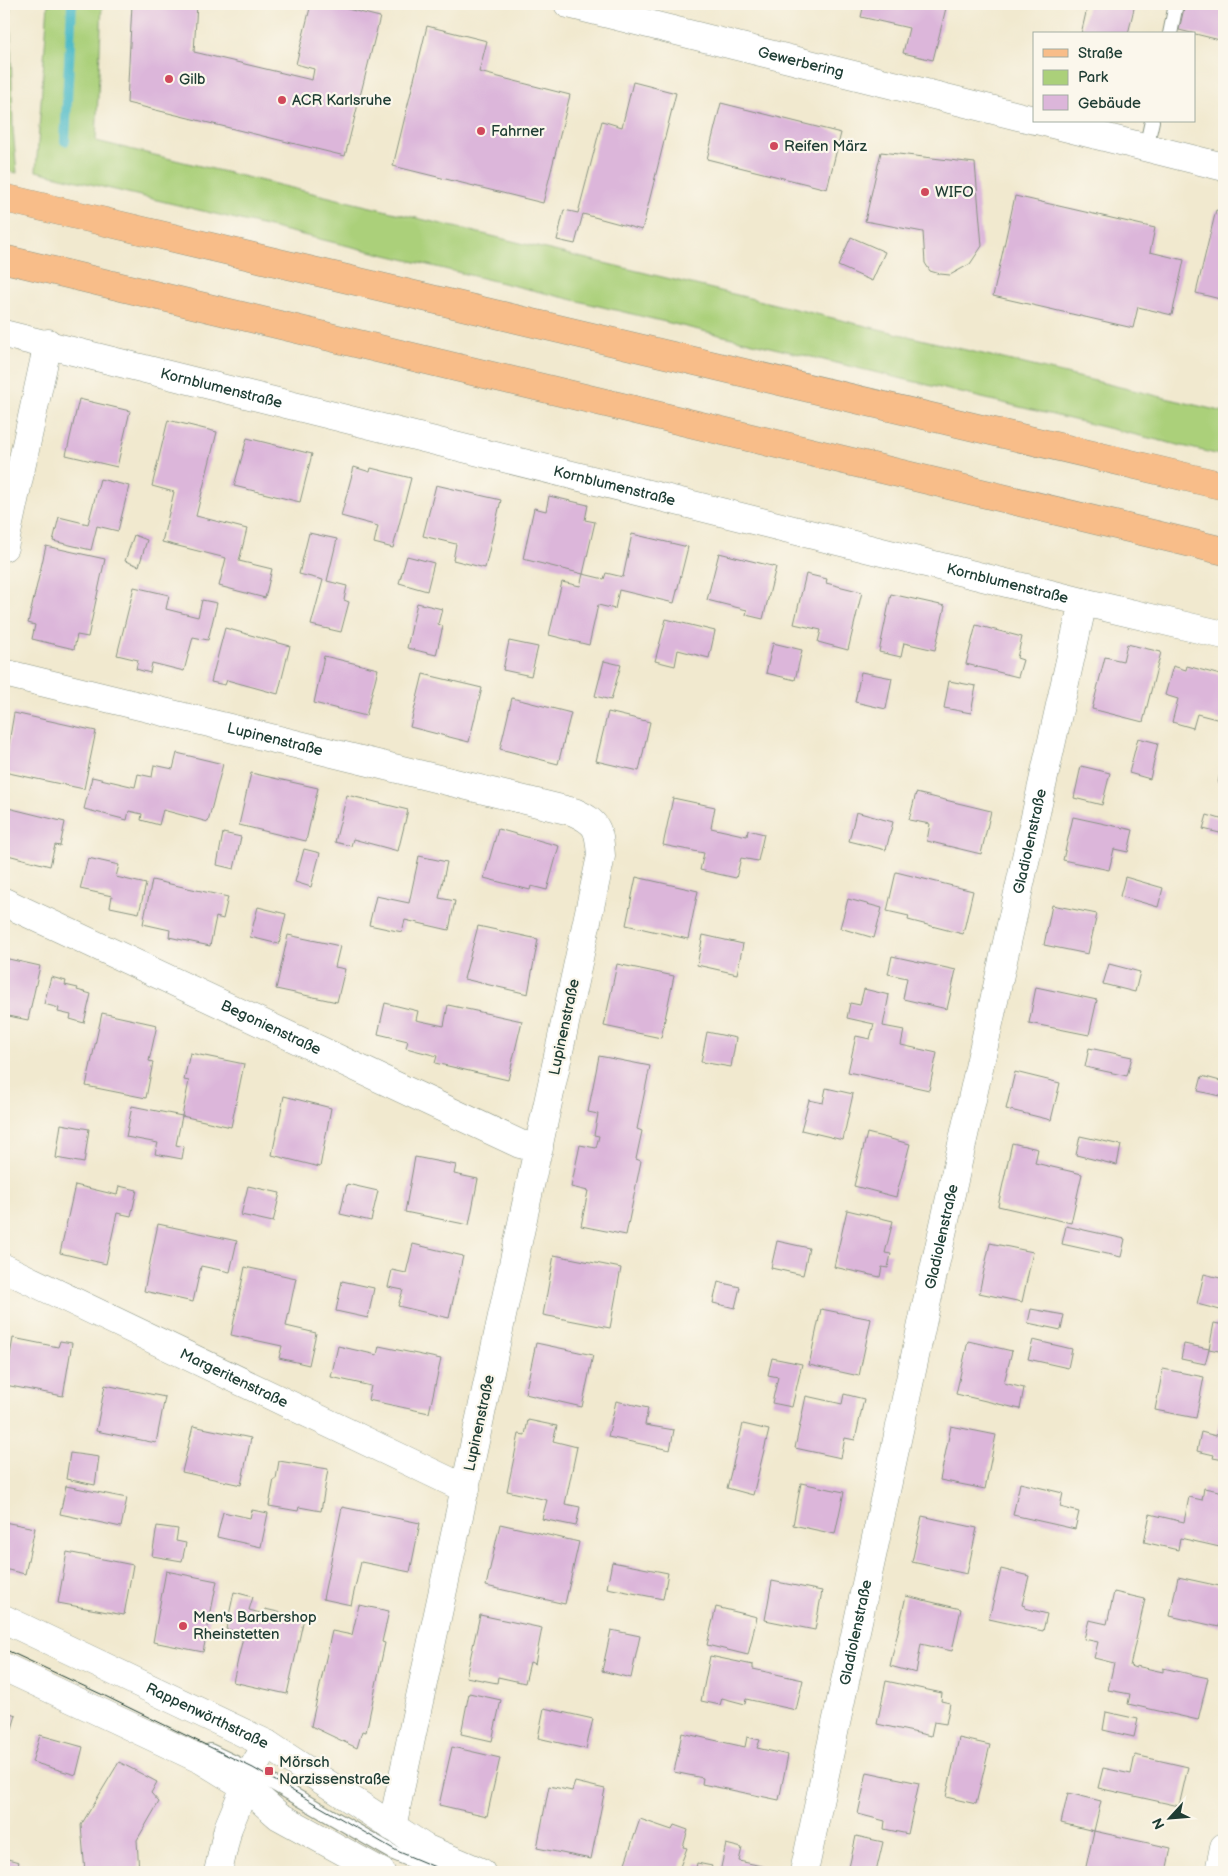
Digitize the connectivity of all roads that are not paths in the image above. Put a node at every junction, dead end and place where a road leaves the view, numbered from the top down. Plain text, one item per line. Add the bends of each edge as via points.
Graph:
1 (568, 4) edge
2 (1176, 4) edge
3 (1170, 32) edge
4 (1033, 120) edge
5 (1044, 122) edge
6 (1152, 122) edge
7 (1146, 148) junction
8 (1224, 167) edge
9 (4, 198) edge
10 (4, 260) edge
11 (4, 334) edge
12 (48, 343) junction
13 (1224, 486) edge
14 (4, 547) edge
15 (1224, 551) edge
16 (1083, 602) junction
17 (1224, 635) edge
18 (4, 673) edge
19 (4, 902) edge
20 (538, 1148) junction
21 (4, 1268) edge
22 (466, 1488) junction
23 (4, 1619) edge
24 (4, 1654) edge
25 (4, 1667) edge
26 (267, 1744) junction
27 (249, 1779) junction
28 (392, 1827) junction
29 (1224, 1847) edge
30 (218, 1872) edge
31 (381, 1872) edge
32 (439, 1872) edge
33 (481, 1872) edge
34 (804, 1872) edge
35 (1218, 1872) edge

1 - 4 street, Gewerbering
2 - 3 lane
5 - 7 street
6 - 7 lane
7 - 8 street
9 - 13 main road
10 - 15 main road
11 - 12 street, Kornblumenstraße
12 - 14 street
12 - 16 street, Kornblumenstraße
16 - 17 street, Kornblumenstraße
16 - 34 street, Gladiolenstraße
18 - 20 street, Lupinenstraße via 574,812 590,819 600,835 601,856
19 - 20 street, Begonienstraße via 520,1144
20 - 22 street, Lupinenstraße
21 - 22 street, Margeritenstraße
22 - 28 street, Lupinenstraße
23 - 26 street, Rappenwörthstraße
24 - 27 lane via 153,1723
25 - 27 street
26 - 27 street
26 - 28 street, Rappenwörthstraße
27 - 30 street via 228,1828
27 - 31 street via 279,1816
27 - 32 lane via 394,1853
28 - 33 street, Rappenwörthstraße via 425,1848
29 - 35 street

